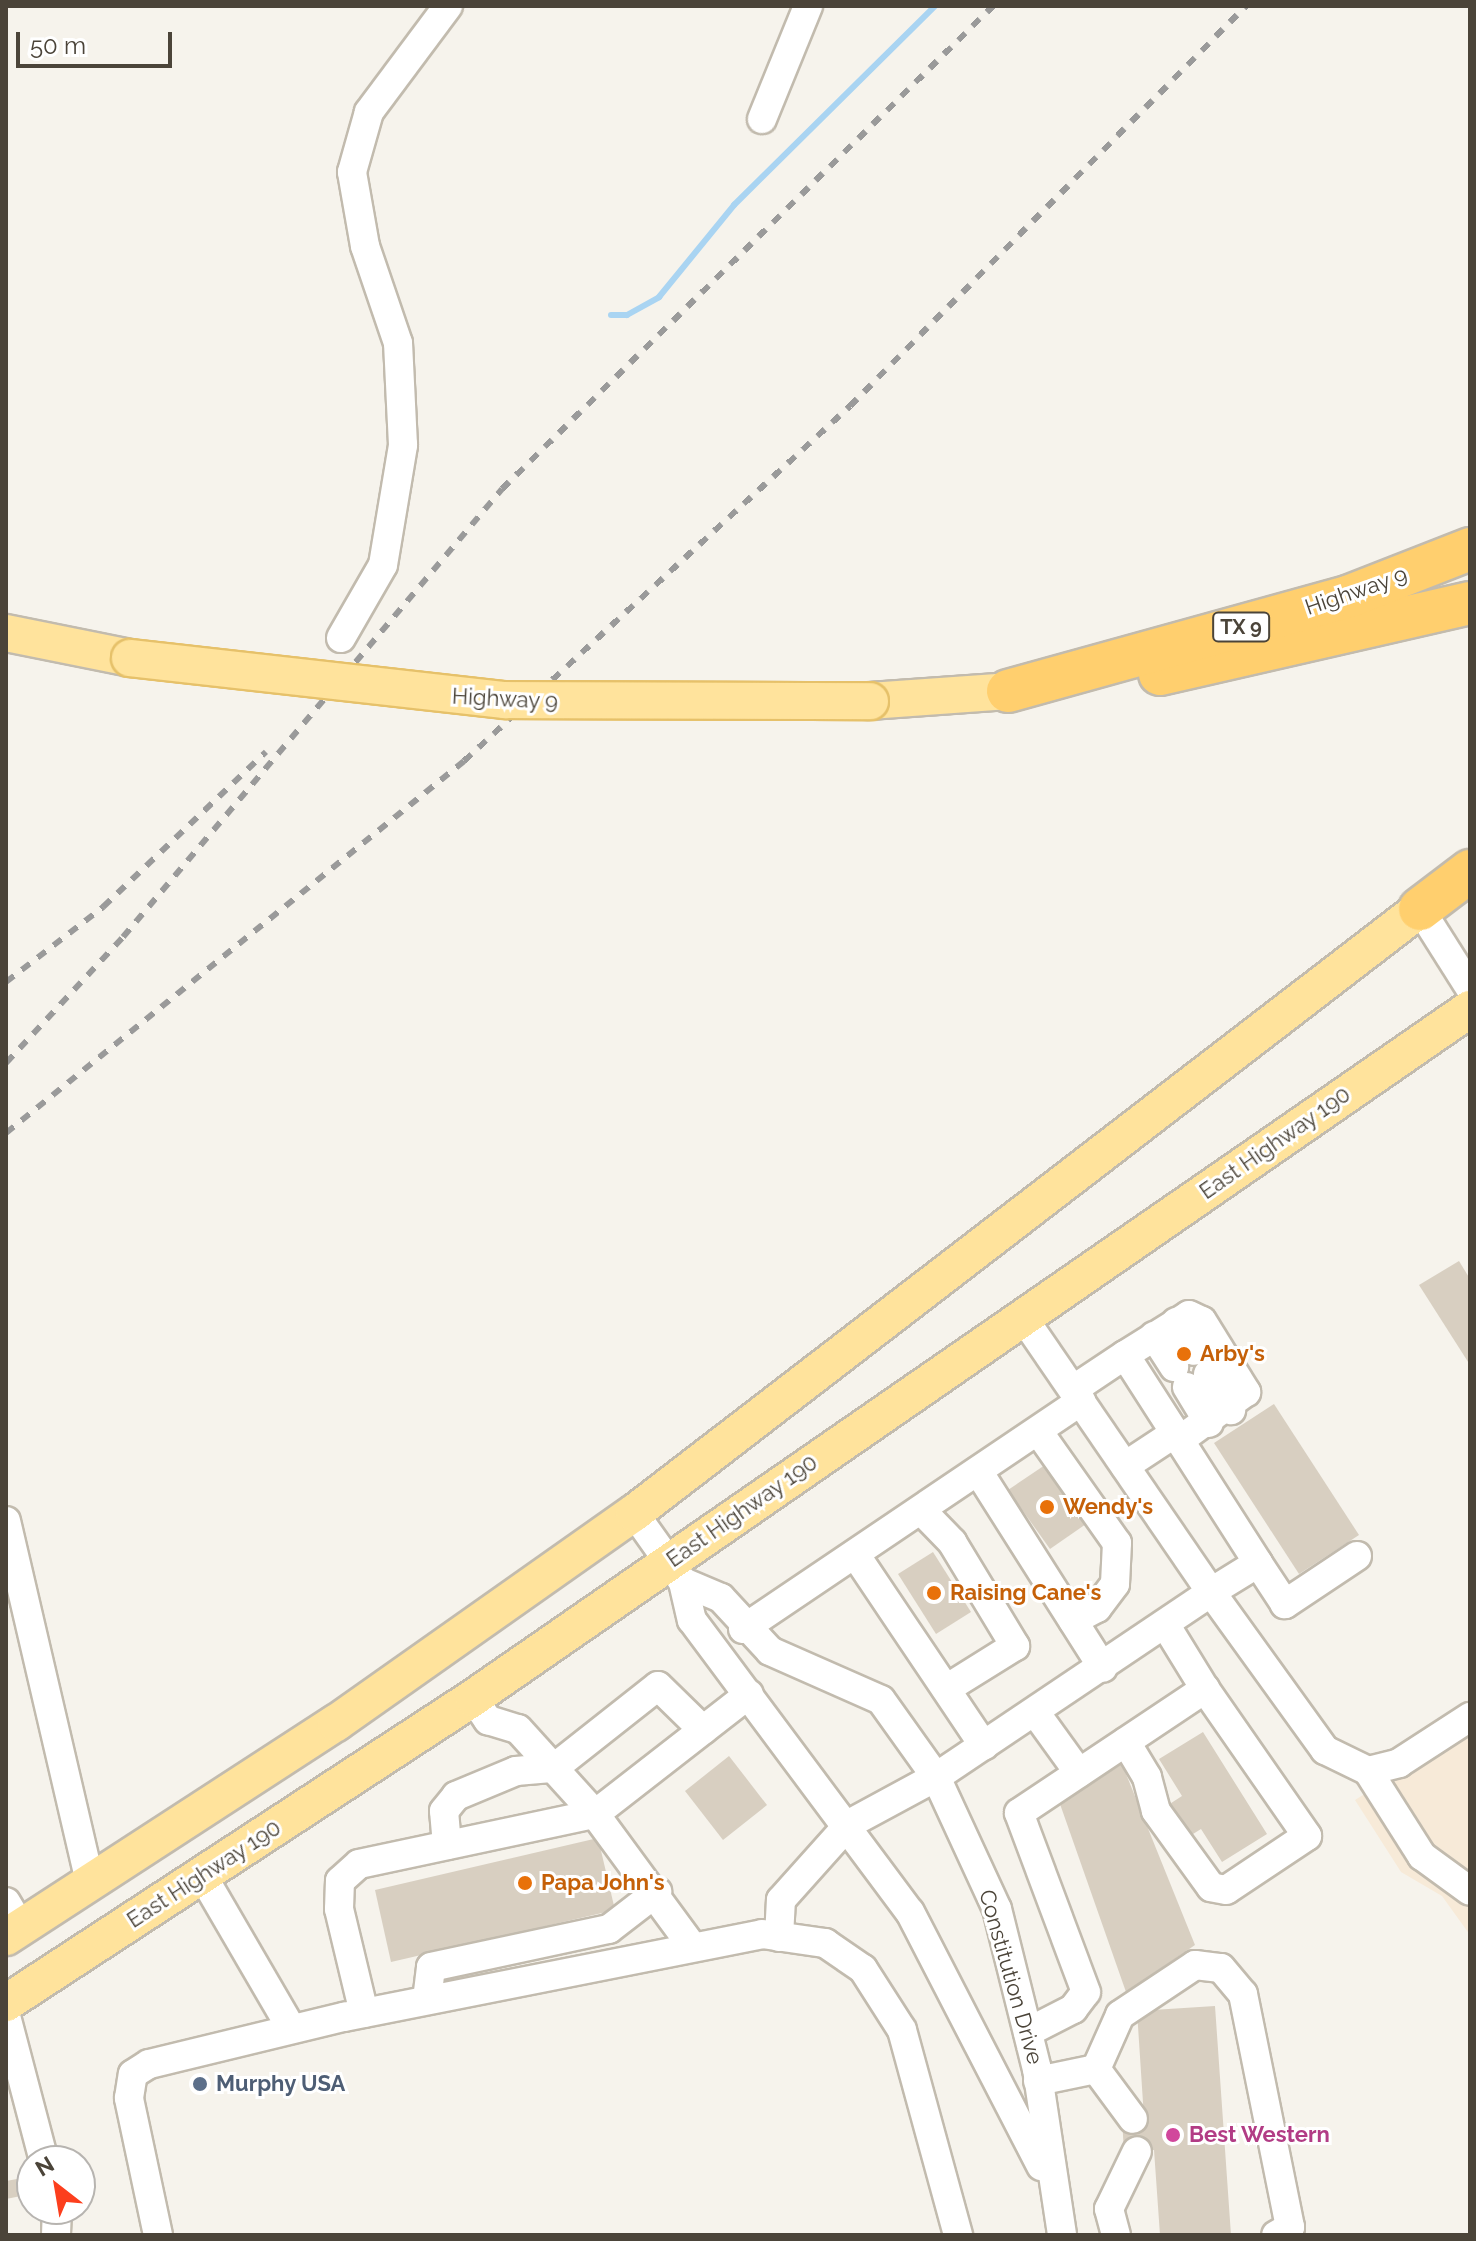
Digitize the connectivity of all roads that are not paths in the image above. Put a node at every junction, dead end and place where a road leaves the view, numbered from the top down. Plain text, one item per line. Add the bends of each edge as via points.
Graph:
1 (448, 6) edge
2 (808, 6) edge
3 (762, 119) dead end
4 (1470, 549) edge
5 (1470, 603) edge
6 (6, 633) edge
7 (341, 638) dead end
8 (1008, 691) junction
9 (1470, 871) edge
10 (1420, 909) junction
11 (1470, 988) edge
12 (1470, 1009) edge
13 (1023, 1317) junction
14 (1165, 1329) junction
15 (1125, 1355) junction
16 (1077, 1395) junction
17 (1220, 1416) junction
18 (1038, 1431) junction
19 (1178, 1436) junction
20 (1125, 1466) junction
21 (978, 1471) junction
22 (921, 1510) junction
23 (634, 1513) junction
24 (6, 1521) edge
25 (855, 1554) junction
26 (1357, 1556) dead end
27 (1258, 1563) junction
28 (676, 1572) junction
29 (1211, 1592) junction
30 (1073, 1621) junction
31 (1165, 1624) junction
32 (743, 1629) junction
33 (1103, 1668) junction
34 (946, 1689) junction
35 (1205, 1689) junction
36 (749, 1694) junction
37 (473, 1698) junction
38 (1035, 1712) junction
39 (1470, 1717) edge
40 (336, 1723) junction
41 (703, 1730) junction
42 (1126, 1742) junction
43 (984, 1746) junction
44 (554, 1768) junction
45 (1368, 1771) junction
46 (1079, 1773) junction
47 (936, 1777) junction
48 (595, 1814) junction
49 (849, 1824) junction
50 (447, 1845) junction
51 (202, 1875) junction
52 (90, 1881) junction
53 (1470, 1891) edge
54 (657, 1892) junction
55 (9, 1916) edge
56 (779, 1937) junction
57 (692, 1946) junction
58 (427, 2000) junction
59 (6, 2003) edge
60 (364, 2013) junction
61 (6, 2016) edge
62 (291, 2028) junction
63 (1028, 2032) junction
64 (1096, 2069) junction
65 (1038, 2081) junction
66 (1133, 2119) dead end
67 (40, 2145) edge
68 (1137, 2151) dead end
69 (1049, 2181) junction
70 (158, 2235) edge
71 (958, 2235) edge
72 (1062, 2235) edge
73 (1116, 2235) edge
74 (1276, 2235) edge

1 - 7 street via 369,112 352,172 365,246 398,343 403,445 383,565
2 - 3 street
4 - 8 highway, Highway 9 / TX 9 via 1350,596
5 - 8 highway, Highway 9 / TX 9 via 1228,662
6 - 8 main road, Highway 9 / TX 9, bridge via 130,658 505,700 870,701
9 - 10 highway
10 - 11 street
10 - 23 main road
12 - 13 main road, East Highway 190
13 - 16 street
13 - 28 main road, East Highway 190
14 - 15 street
14 - 17 street
14 - 17 street via 1189,1315 1202,1321 1246,1392
15 - 16 street
15 - 19 street
16 - 18 street
16 - 20 street
17 - 19 street
18 - 21 street
18 - 30 street via 1117,1543 1115,1584 1097,1608
19 - 20 street
19 - 27 street
20 - 29 street
21 - 22 street
21 - 30 street
22 - 25 street
22 - 34 street via 952,1542 1015,1646
23 - 28 street, Constitution Drive
23 - 40 main road
24 - 52 street
25 - 32 street
25 - 34 street
26 - 27 street via 1285,1604
27 - 29 street
28 - 32 street, Constitution Drive via 721,1598
28 - 36 street, Constitution Drive via 692,1620
28 - 37 main road, East Highway 190
29 - 31 street
29 - 45 street via 1325,1750
30 - 33 street
31 - 33 street
31 - 35 street
32 - 47 street, Constitution Drive via 803,1669 881,1700
33 - 38 street
34 - 43 street
35 - 42 street
35 - 42 street via 1307,1836 1302,1841 1226,1890 1211,1887 1156,1811 1147,1777
36 - 41 street
36 - 49 street, Constitution Drive
37 - 44 street via 488,1720 518,1729
37 - 51 main road, East Highway 190
38 - 43 street
38 - 46 street
39 - 45 street via 1399,1763
40 - 51 main road via 309,1763 200,1834 191,1846
40 - 52 main road
41 - 44 street via 658,1686
41 - 48 street
42 - 46 street
43 - 47 street
44 - 48 street
44 - 50 street via 516,1771 456,1796 444,1811
45 - 53 street via 1422,1856
46 - 63 street via 1019,1813 1086,1992 1073,2009
47 - 49 street
47 - 63 street, Constitution Drive via 997,1909
48 - 50 street
48 - 54 street
49 - 56 street via 781,1900
49 - 69 street, Constitution Drive via 917,1926
50 - 60 street via 359,1864 340,1881 339,1909
51 - 59 main road, East Highway 190
51 - 62 street
52 - 55 main road
54 - 57 street
54 - 58 street via 609,1929 431,1967
56 - 57 street
56 - 71 street via 825,1943 853,1961 902,2030
57 - 58 street
58 - 60 street
60 - 62 street
61 - 67 street
62 - 70 street via 133,2074 129,2098
63 - 65 street, Constitution Drive
64 - 65 street
64 - 66 street
64 - 74 street via 1120,2015 1195,1965 1221,1968 1243,1994 1290,2227
65 - 69 street, Constitution Drive
68 - 73 street via 1109,2209
69 - 72 street, Constitution Drive

